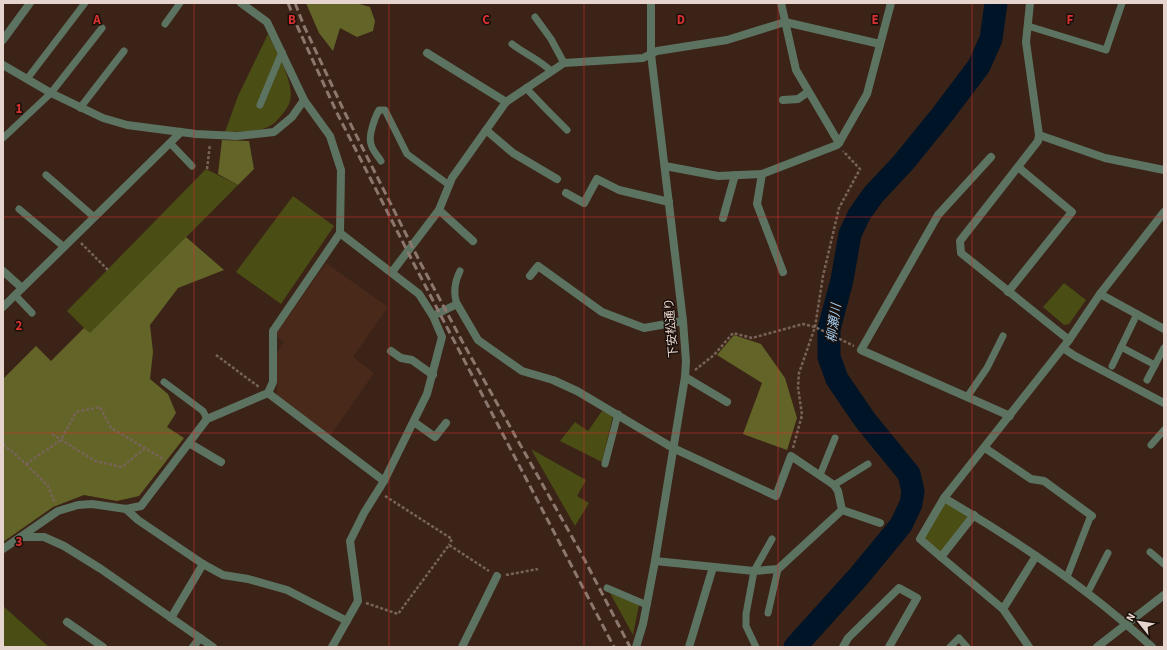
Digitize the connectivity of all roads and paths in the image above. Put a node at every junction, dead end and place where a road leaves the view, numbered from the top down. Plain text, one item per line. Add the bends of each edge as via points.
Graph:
1 (30, 3) edge
2 (85, 3) edge
3 (180, 3) edge
4 (241, 3) edge
5 (651, 3) edge
6 (781, 3) edge
7 (891, 3) edge
8 (1030, 3) edge
9 (1122, 3) edge
10 (535, 16) dead end
11 (785, 22) junction
12 (165, 24) dead end
13 (1028, 26) junction
14 (102, 28) dead end
15 (3, 40) edge
16 (512, 44) dead end
17 (880, 44) junction
18 (124, 51) dead end
19 (282, 52) junction
20 (427, 53) dead end
21 (651, 54) junction
22 (564, 63) junction
23 (3, 65) edge
24 (551, 71) junction
25 (27, 79) junction
26 (526, 88) junction
27 (808, 92) junction
28 (51, 93) junction
29 (304, 100) junction
30 (783, 100) dead end
31 (506, 102) junction
32 (260, 106) dead end
33 (80, 108) junction
34 (486, 130) junction
35 (567, 130) dead end
36 (181, 132) junction
37 (211, 135) junction
38 (1039, 135) junction
39 (3, 138) edge
40 (170, 143) junction
41 (838, 144) junction
42 (991, 157) dead end
43 (381, 161) dead end
44 (192, 166) dead end
45 (665, 166) junction
46 (1018, 167) junction
47 (207, 169) dead end
48 (1164, 170) edge
49 (762, 174) junction
50 (46, 175) dead end
51 (735, 175) junction
52 (557, 179) dead end
53 (449, 185) junction
54 (566, 193) dead end
55 (668, 202) junction
56 (19, 209) dead end
57 (439, 210) junction
58 (1164, 212) edge
59 (94, 217) junction
60 (723, 218) dead end
61 (340, 233) junction
62 (74, 236) junction
63 (473, 241) dead end
64 (64, 247) junction
65 (108, 270) dead end
66 (3, 271) edge
67 (460, 271) dead end
68 (392, 272) junction
69 (783, 272) dead end
70 (530, 276) dead end
71 (22, 288) junction
72 (1008, 292) junction
73 (1100, 294) junction
74 (15, 295) junction
75 (457, 304) junction
76 (3, 307) edge
77 (32, 313) dead end
78 (1137, 314) junction
79 (433, 316) junction
80 (683, 321) junction
81 (815, 327) junction
82 (1164, 329) edge
83 (1004, 336) dead end
84 (1069, 340) junction
85 (1121, 347) junction
86 (1063, 348) junction
87 (1164, 348) edge
88 (861, 350) junction
89 (391, 351) dead end
90 (216, 355) dead end
91 (1155, 365) junction
92 (1112, 366) dead end
93 (433, 375) junction
94 (685, 377) junction
95 (1147, 380) dead end
96 (164, 382) dead end
97 (268, 394) junction
98 (967, 396) junction
99 (727, 402) dead end
100 (1164, 403) edge
101 (618, 414) junction
102 (1010, 416) junction
103 (207, 419) junction
104 (414, 422) junction
105 (446, 423) dead end
106 (1164, 430) edge
107 (52, 434) dead end
108 (835, 438) dead end
109 (61, 440) junction
110 (189, 443) junction
111 (3, 444) edge
112 (1151, 445) dead end
113 (674, 448) junction
114 (985, 448) junction
115 (144, 449) junction
116 (791, 456) junction
117 (221, 462) dead end
118 (26, 464) junction
119 (172, 464) junction
120 (606, 464) dead end
121 (868, 464) dead end
122 (820, 475) junction
123 (384, 481) junction
124 (834, 485) junction
125 (378, 491) junction
126 (944, 498) junction
127 (126, 509) junction
128 (842, 510) junction
129 (58, 511) junction
130 (1091, 515) joint
131 (974, 516) junction
132 (880, 523) dead end
133 (21, 537) junction
134 (772, 538) dead end
135 (449, 545) junction
136 (3, 549) edge
137 (1150, 552) dead end
138 (1108, 553) dead end
139 (1036, 556) junction
140 (941, 557) junction
141 (655, 561) junction
142 (203, 564) junction
143 (1164, 564) edge
144 (714, 567) junction
145 (538, 569) dead end
146 (778, 569) junction
147 (754, 571) junction
148 (497, 576) junction
149 (1066, 577) junction
150 (606, 588) dead end
151 (1088, 592) junction
152 (1164, 595) edge
153 (358, 601) junction
154 (646, 605) junction
155 (1003, 609) junction
156 (768, 613) dead end
157 (171, 618) junction
158 (347, 621) junction
159 (67, 622) dead end
160 (1128, 624) junction
161 (200, 638) junction
162 (102, 647) edge
163 (193, 647) edge
164 (213, 647) edge
165 (332, 647) edge
166 (462, 647) edge
167 (636, 647) edge
168 (689, 647) edge
169 (756, 647) edge
170 (843, 647) edge
171 (890, 647) edge
172 (950, 647) edge
173 (967, 647) edge
174 (1029, 647) edge
175 (1097, 647) edge
176 (1152, 647) edge

1 - 15 street
2 - 25 lane
3 - 12 lane
4 - 19 street via 267,22
5 - 21 street, 下安松通り
6 - 11 street
7 - 17 street
8 - 13 street
9 - 13 lane via 1106,50
10 - 22 lane
11 - 17 street
11 - 21 street via 727,40
11 - 27 street via 796,70
13 - 38 street via 1026,42
14 - 28 lane
16 - 24 lane
17 - 41 street via 867,94
18 - 33 lane
19 - 29 street
19 - 32 lane
20 - 31 street
21 - 22 street via 643,58
21 - 45 street, 下安松通り
22 - 24 street
23 - 25 street
24 - 26 street
25 - 28 street
26 - 31 street
26 - 35 lane
27 - 30 street via 798,99
27 - 41 street
28 - 33 street
28 - 39 lane
29 - 37 street via 292,117 274,132
29 - 61 street via 330,136 342,170
31 - 34 street
33 - 36 street via 126,125
34 - 52 street via 513,153
34 - 53 street
36 - 37 street
36 - 40 street
37 - 47 path
38 - 46 street via 1038,141
38 - 48 street via 1105,158
40 - 44 lane
40 - 59 street
41 - 49 street
41 - 81 path via 860,169 839,208 823,276
42 - 88 street via 938,216
43 - 53 lane via 370,144 376,116 379,110 385,110 407,154
45 - 51 street via 718,176
45 - 55 street, 下安松通り
46 - 72 street via 960,241 960,253
46 - 72 street via 1072,212
49 - 51 street
49 - 69 street via 756,204
50 - 59 lane
51 - 60 street
53 - 57 street
54 - 55 street via 584,203 598,179 619,190
55 - 80 street, 下安松通り
56 - 64 lane
57 - 63 street
57 - 68 street
58 - 73 street
59 - 62 street
61 - 68 street
61 - 97 street via 273,331 272,382
62 - 64 street
62 - 65 path
64 - 71 street
66 - 71 street
67 - 75 lane via 455,290
68 - 79 street via 419,294
70 - 80 street via 538,266 602,312 644,328
71 - 74 street
72 - 84 street
73 - 78 street
73 - 84 street
74 - 76 street
74 - 77 lane
75 - 79 street
75 - 101 street via 478,340 522,371 553,380
78 - 82 street
78 - 85 lane
79 - 93 street via 442,337
80 - 94 street, 下安松通り
81 - 88 path
81 - 94 path via 803,324 752,338 734,333 714,355
81 - 116 path via 799,373 802,415
83 - 98 lane via 987,368
84 - 86 street
85 - 91 lane
85 - 92 lane
86 - 100 street
86 - 102 street
87 - 91 lane
88 - 98 street
89 - 93 street via 401,358 412,360
90 - 97 path
91 - 95 lane
93 - 104 street
94 - 99 street
94 - 113 street, 下安松通り
96 - 103 lane via 203,411
97 - 103 street
97 - 123 street
98 - 102 street
101 - 113 street
101 - 120 lane
102 - 114 street
103 - 110 street
104 - 105 street via 434,437
104 - 123 street
106 - 112 lane
107 - 109 path
108 - 122 lane
109 - 115 path via 95,461 122,467
109 - 115 path via 76,412 100,407 111,428
109 - 118 path
110 - 117 street
110 - 119 street
111 - 118 path
113 - 116 street via 776,496
113 - 141 street, 下安松通り
114 - 126 street
114 - 130 street via 1030,479 1044,481
115 - 119 path
116 - 122 street
118 - 129 path via 48,486
119 - 127 street via 141,506
121 - 124 lane
122 - 124 street
123 - 125 street
124 - 128 street
125 - 135 path via 452,539
125 - 153 street via 350,541
126 - 131 street
126 - 140 street via 920,540
127 - 129 street via 92,504
127 - 142 street
128 - 132 street
128 - 146 street
129 - 133 street
130 - 149 lane
131 - 139 street
131 - 140 street
133 - 136 street
133 - 157 street via 44,537 64,546
134 - 147 lane
135 - 148 path
135 - 153 path via 398,614
137 - 143 lane
138 - 151 lane
139 - 149 street
139 - 155 street
140 - 155 street
141 - 144 street
141 - 154 street, 下安松通り
142 - 157 street
142 - 158 street via 223,575 287,590
144 - 147 street
144 - 168 street
145 - 148 path
146 - 147 street
146 - 156 lane
147 - 169 lane via 746,626
148 - 166 street
149 - 151 street
150 - 154 lane
151 - 160 street
152 - 160 street
153 - 158 street
154 - 167 street, 下安松通り
155 - 174 street
157 - 161 street
158 - 165 street
159 - 162 street
160 - 175 street
160 - 176 street
161 - 163 street
161 - 164 street
170 - 171 street via 848,638 899,588 917,598
172 - 173 lane via 959,638

